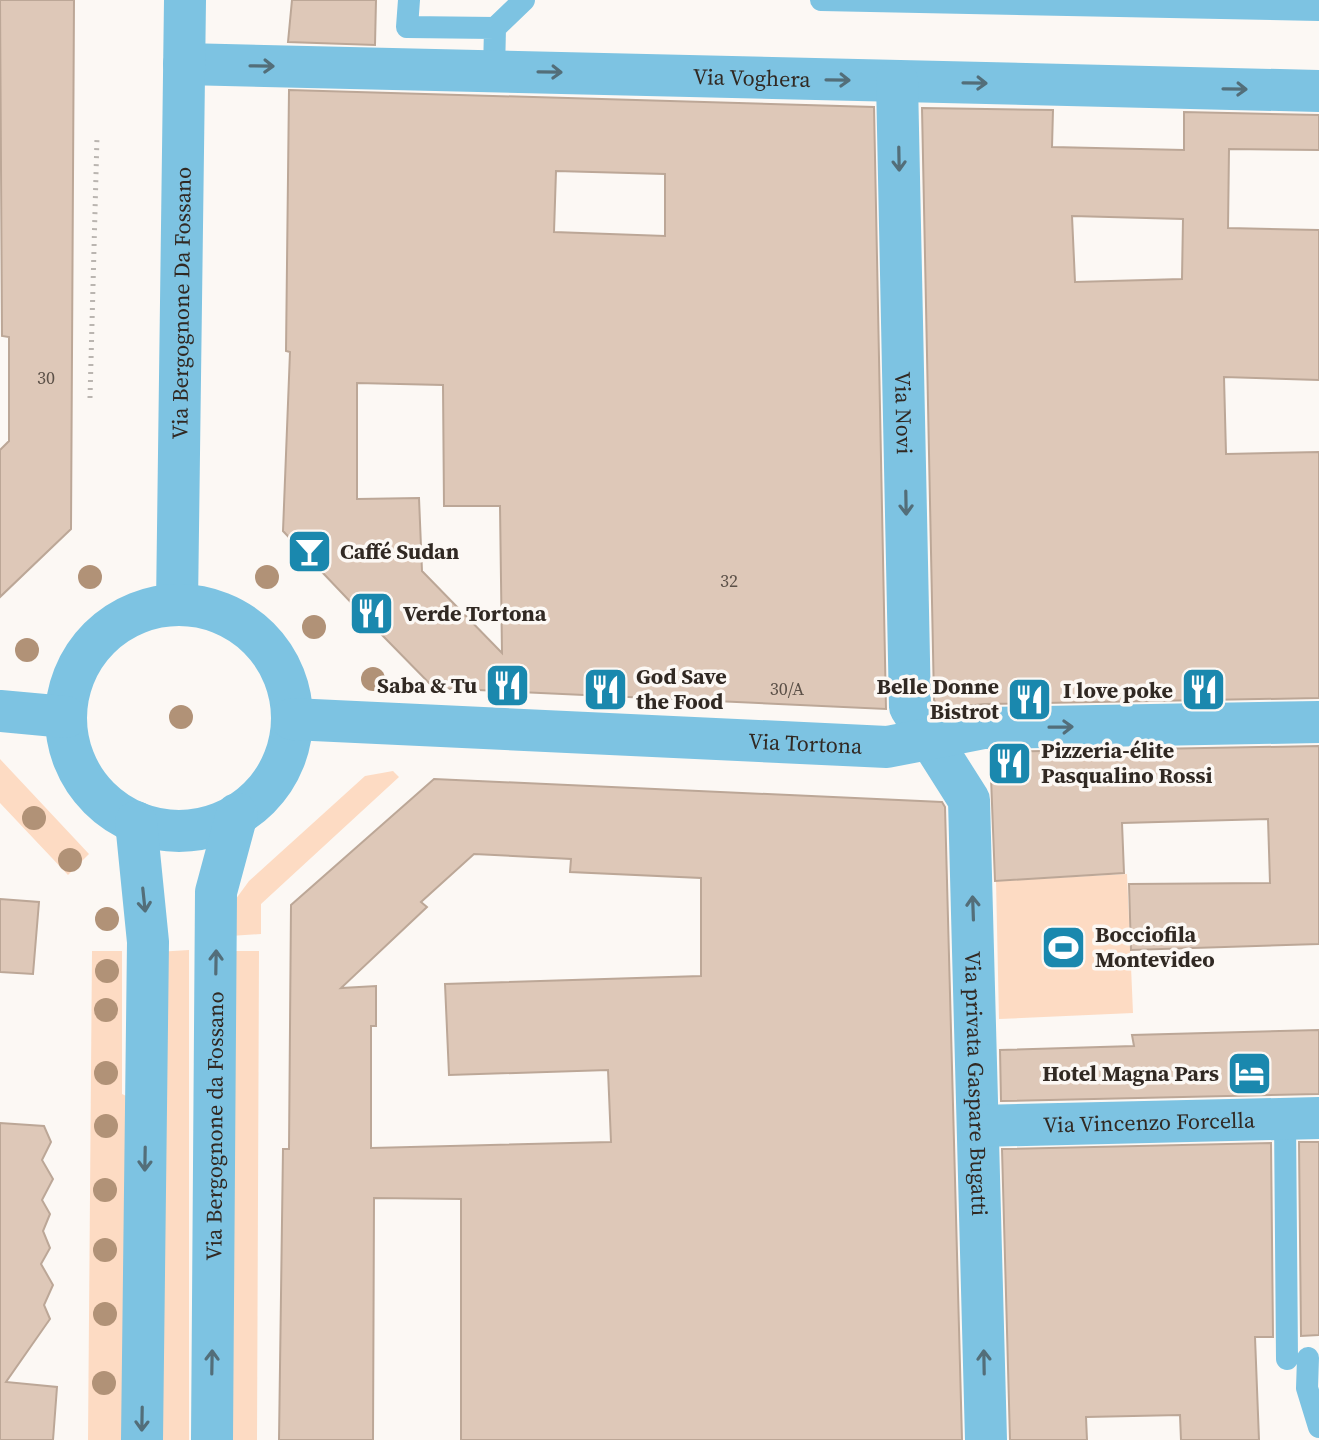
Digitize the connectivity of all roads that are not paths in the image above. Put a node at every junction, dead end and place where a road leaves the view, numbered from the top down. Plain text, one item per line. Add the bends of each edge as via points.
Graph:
1 (185, 0) edge
2 (409, 0) edge
3 (524, 0) edge
4 (821, 0) edge
5 (1319, 10) edge
6 (407, 27) junction
7 (495, 28) junction
8 (184, 64) junction
9 (405, 69) junction
10 (494, 71) junction
11 (897, 81) junction
12 (1319, 91) edge
13 (177, 605) junction
14 (0, 711) edge
15 (66, 717) junction
16 (292, 719) junction
17 (1319, 722) edge
18 (928, 739) junction
19 (237, 814) junction
20 (136, 822) junction
21 (1302, 1118) edge
22 (979, 1126) junction
23 (1319, 1427) edge
24 (142, 1440) edge
25 (212, 1440) edge
26 (986, 1440) edge

1 - 8 street, Via Bergognone Da Fossano
2 - 6 lane
3 - 7 lane
4 - 5 lane
6 - 7 lane
6 - 9 lane
7 - 10 lane
8 -> 9 street, Via Voghera
8 - 13 street, Via Bergognone Da Fossano
9 - 10 street, Via Voghera
10 -> 11 street, Via Voghera
11 -> 12 street, Via Voghera
11 -> 18 street, Via Novi via 910,707
13 - 15 street via 134,614 104,633 73,677
13 - 16 street via 230,618 263,643 285,678
14 - 15 street
15 - 20 street via 82,775 105,803
16 - 18 street, Via Tortona via 887,747
16 - 19 street via 289,745 273,780
18 -> 17 street, Via Tortona via 984,728
22 -> 18 street, Via privata Gaspare Bugatti via 969,800
19 - 20 street via 187,830
25 -> 19 street, Via Bergognone da Fossano via 216,892
20 -> 24 street via 148,942
21 - 22 street, Via Vincenzo Forcella
21 - 23 lane via 1297,1358
26 -> 22 street, Via privata Gaspare Bugatti

